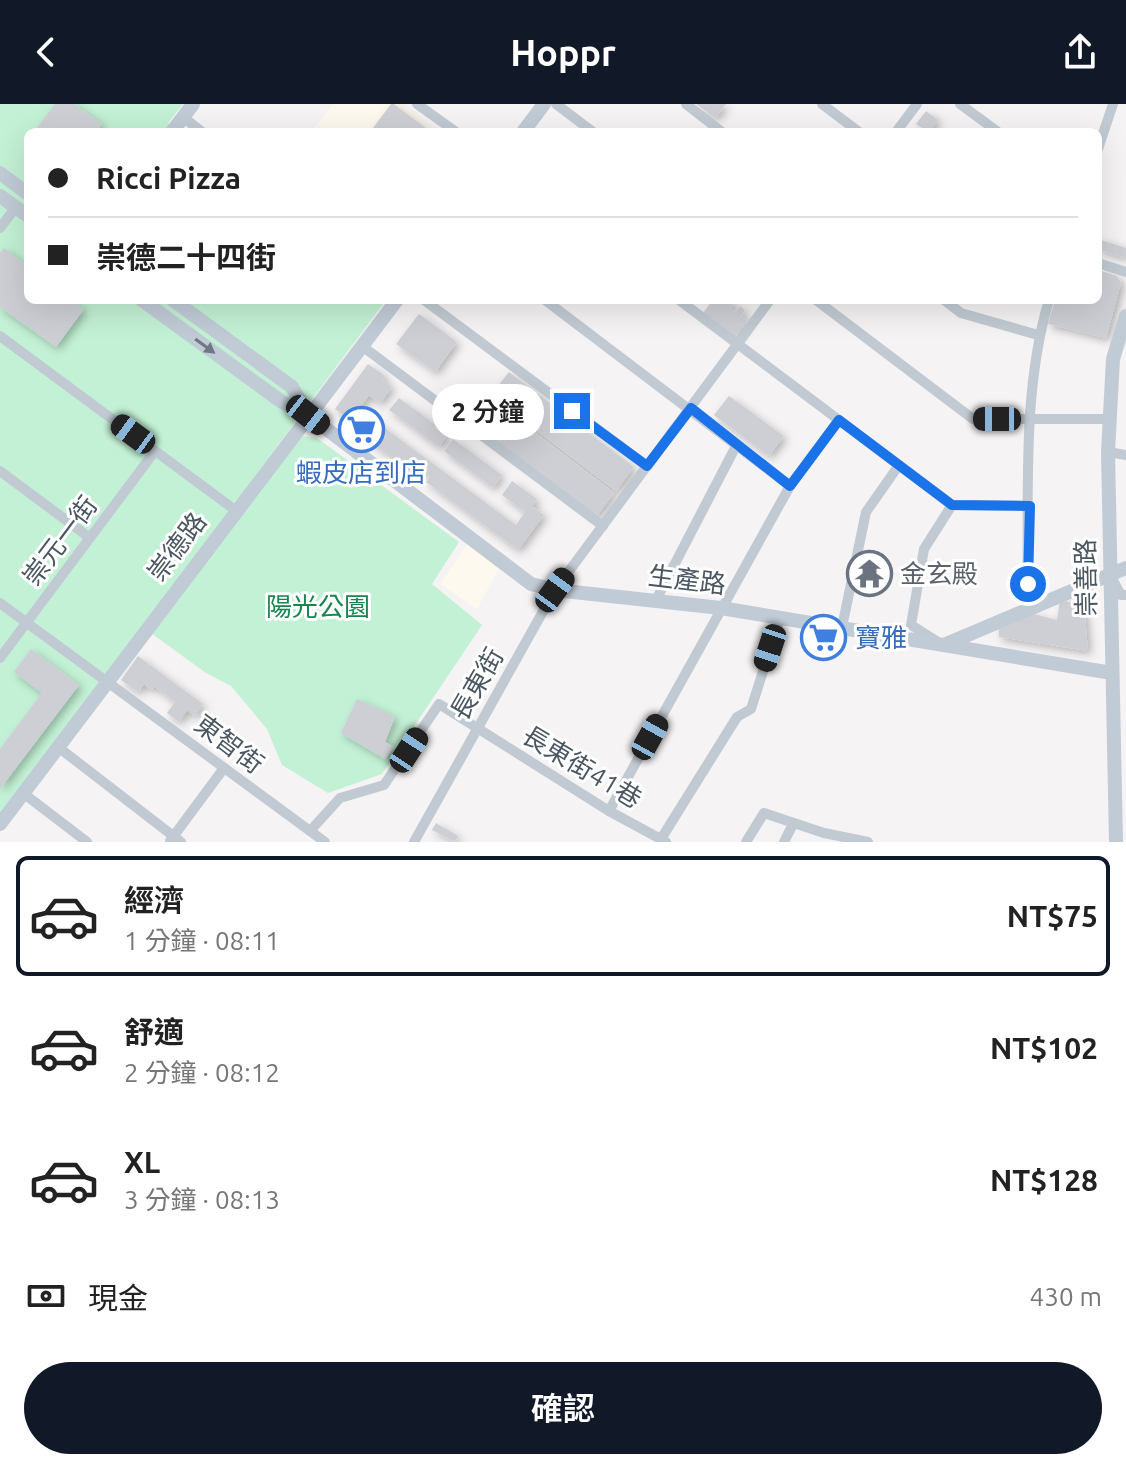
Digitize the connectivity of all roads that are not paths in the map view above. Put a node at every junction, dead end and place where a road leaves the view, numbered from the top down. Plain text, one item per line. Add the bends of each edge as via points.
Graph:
1 (193, 104) edge
2 (417, 104) edge
3 (544, 104) edge
4 (556, 104) edge
5 (686, 104) edge
6 (822, 104) edge
7 (917, 104) edge
8 (960, 104) edge
9 (1113, 104) edge
10 (183, 117) junction
11 (175, 128) edge
12 (197, 128) edge
13 (450, 128) edge
14 (526, 128) edge
15 (588, 128) edge
16 (717, 128) edge
17 (854, 128) edge
18 (899, 128) edge
19 (993, 128) edge
20 (1102, 137) edge
21 (0, 173) edge
22 (24, 191) edge
23 (0, 196) edge
24 (22, 212) edge
25 (0, 228) edge
26 (1102, 264) edge
27 (1126, 272) edge
28 (147, 304) edge
29 (178, 304) edge
30 (394, 304) edge
31 (429, 304) edge
32 (550, 304) edge
33 (684, 304) edge
34 (767, 304) edge
35 (821, 304) edge
36 (949, 304) edge
37 (1048, 304) edge
38 (1126, 316) edge
39 (1038, 335) junction
40 (0, 336) edge
41 (1122, 341) edge
42 (737, 344) junction
43 (362, 346) junction
44 (691, 408) junction
45 (308, 415) junction
46 (1030, 418) junction
47 (1110, 419) junction
48 (839, 420) junction
49 (736, 446) junction
50 (155, 451) junction
51 (1108, 452) junction
52 (1126, 455) edge
53 (899, 465) junction
54 (647, 466) junction
55 (0, 471) edge
56 (790, 486) junction
57 (952, 505) junction
58 (1030, 506) junction
59 (235, 510) junction
60 (603, 526) junction
61 (90, 538) junction
62 (1126, 568) edge
63 (1110, 576) junction
64 (555, 590) junction
65 (1126, 595) edge
66 (656, 600) junction
67 (0, 603) edge
68 (721, 608) junction
69 (1027, 610) junction
70 (780, 618) junction
71 (27, 622) junction
72 (842, 627) junction
73 (944, 645) junction
74 (0, 658) edge
75 (1119, 675) edge
76 (107, 681) junction
77 (477, 729) junction
78 (58, 747) junction
79 (224, 768) junction
80 (23, 793) junction
81 (609, 811) junction
82 (0, 824) edge
83 (793, 824) junction
84 (310, 831) junction
85 (175, 840) edge
86 (664, 840) edge
87 (87, 842) edge
88 (325, 842) edge
89 (414, 842) edge
90 (746, 842) edge
91 (784, 842) edge
92 (868, 842) edge
93 (1116, 842) edge

1 - 10 street
2 - 13 street
3 - 14 street
4 - 15 street
5 - 16 street
6 - 17 street
7 - 18 street
8 - 19 street
9 - 20 street
10 - 11 street
10 - 12 street
21 - 22 street
23 - 24 street
24 - 25 street
26 - 27 street
28 -> 45 street, 生產路 via 282,402
29 - 45 street, 生產路 via 292,387
30 - 43 street, 崇德路
31 - 54 street
32 - 44 street
33 - 42 street
34 - 42 street, 長東街
35 - 46 street via 973,419
36 - 39 street via 961,313
37 - 39 street
38 - 41 street, 崇善路
39 - 46 street
40 - 50 street
41 - 47 street, 崇善路
42 - 44 street, 長東街
42 - 48 street
43 - 45 street, 崇德路
43 - 60 street
44 - 49 street
44 - 54 street, 長東街
45 - 59 street, 崇德路
45 - 64 street, 生產路 via 531,584
46 - 47 street
46 - 58 street
47 - 51 street, 崇善路
48 - 53 street
48 - 56 street
49 - 56 street
49 - 66 street
50 - 59 street
50 - 61 street, 崇元一街
51 - 52 street
51 - 63 street, 崇善路
53 - 57 street
53 - 72 street via 866,512
54 - 60 street, 長東街
55 - 61 street
56 - 68 street
57 - 58 street
57 - 73 street via 924,549 911,625
58 - 69 street
59 - 76 street, 崇德路
60 - 64 street, 長東街
61 - 71 street, 崇元一街
62 - 63 street
63 - 65 street
63 - 69 street
63 - 75 street, 崇善路
64 - 66 street, 生產路
64 - 77 street, 長東街
66 - 68 street, 生產路
67 - 71 street, 東智街
68 - 70 street, 生產路
68 - 81 street
69 - 73 street
70 - 72 street, 生產路
70 - 86 street via 751,709 737,717
71 - 74 street, 崇元一街
71 - 76 street, 東智街
72 - 73 street, 生產路
73 - 75 street, 生產路
75 - 93 street, 崇善路
76 - 78 street, 崇德路
76 - 79 street, 東智街
77 - 81 street, 長東街41巷
77 - 84 street, 長東街41巷 via 439,704 384,785 340,798
77 - 89 street, 長東街
78 - 80 street, 崇德路
78 - 85 street
79 - 84 street, 東智街
79 - 85 street
80 - 82 street, 崇德路
80 - 87 street
81 - 86 street, 長東街41巷
83 - 90 street via 764,813
83 - 91 street
83 - 92 street
84 - 88 street, 東智街

